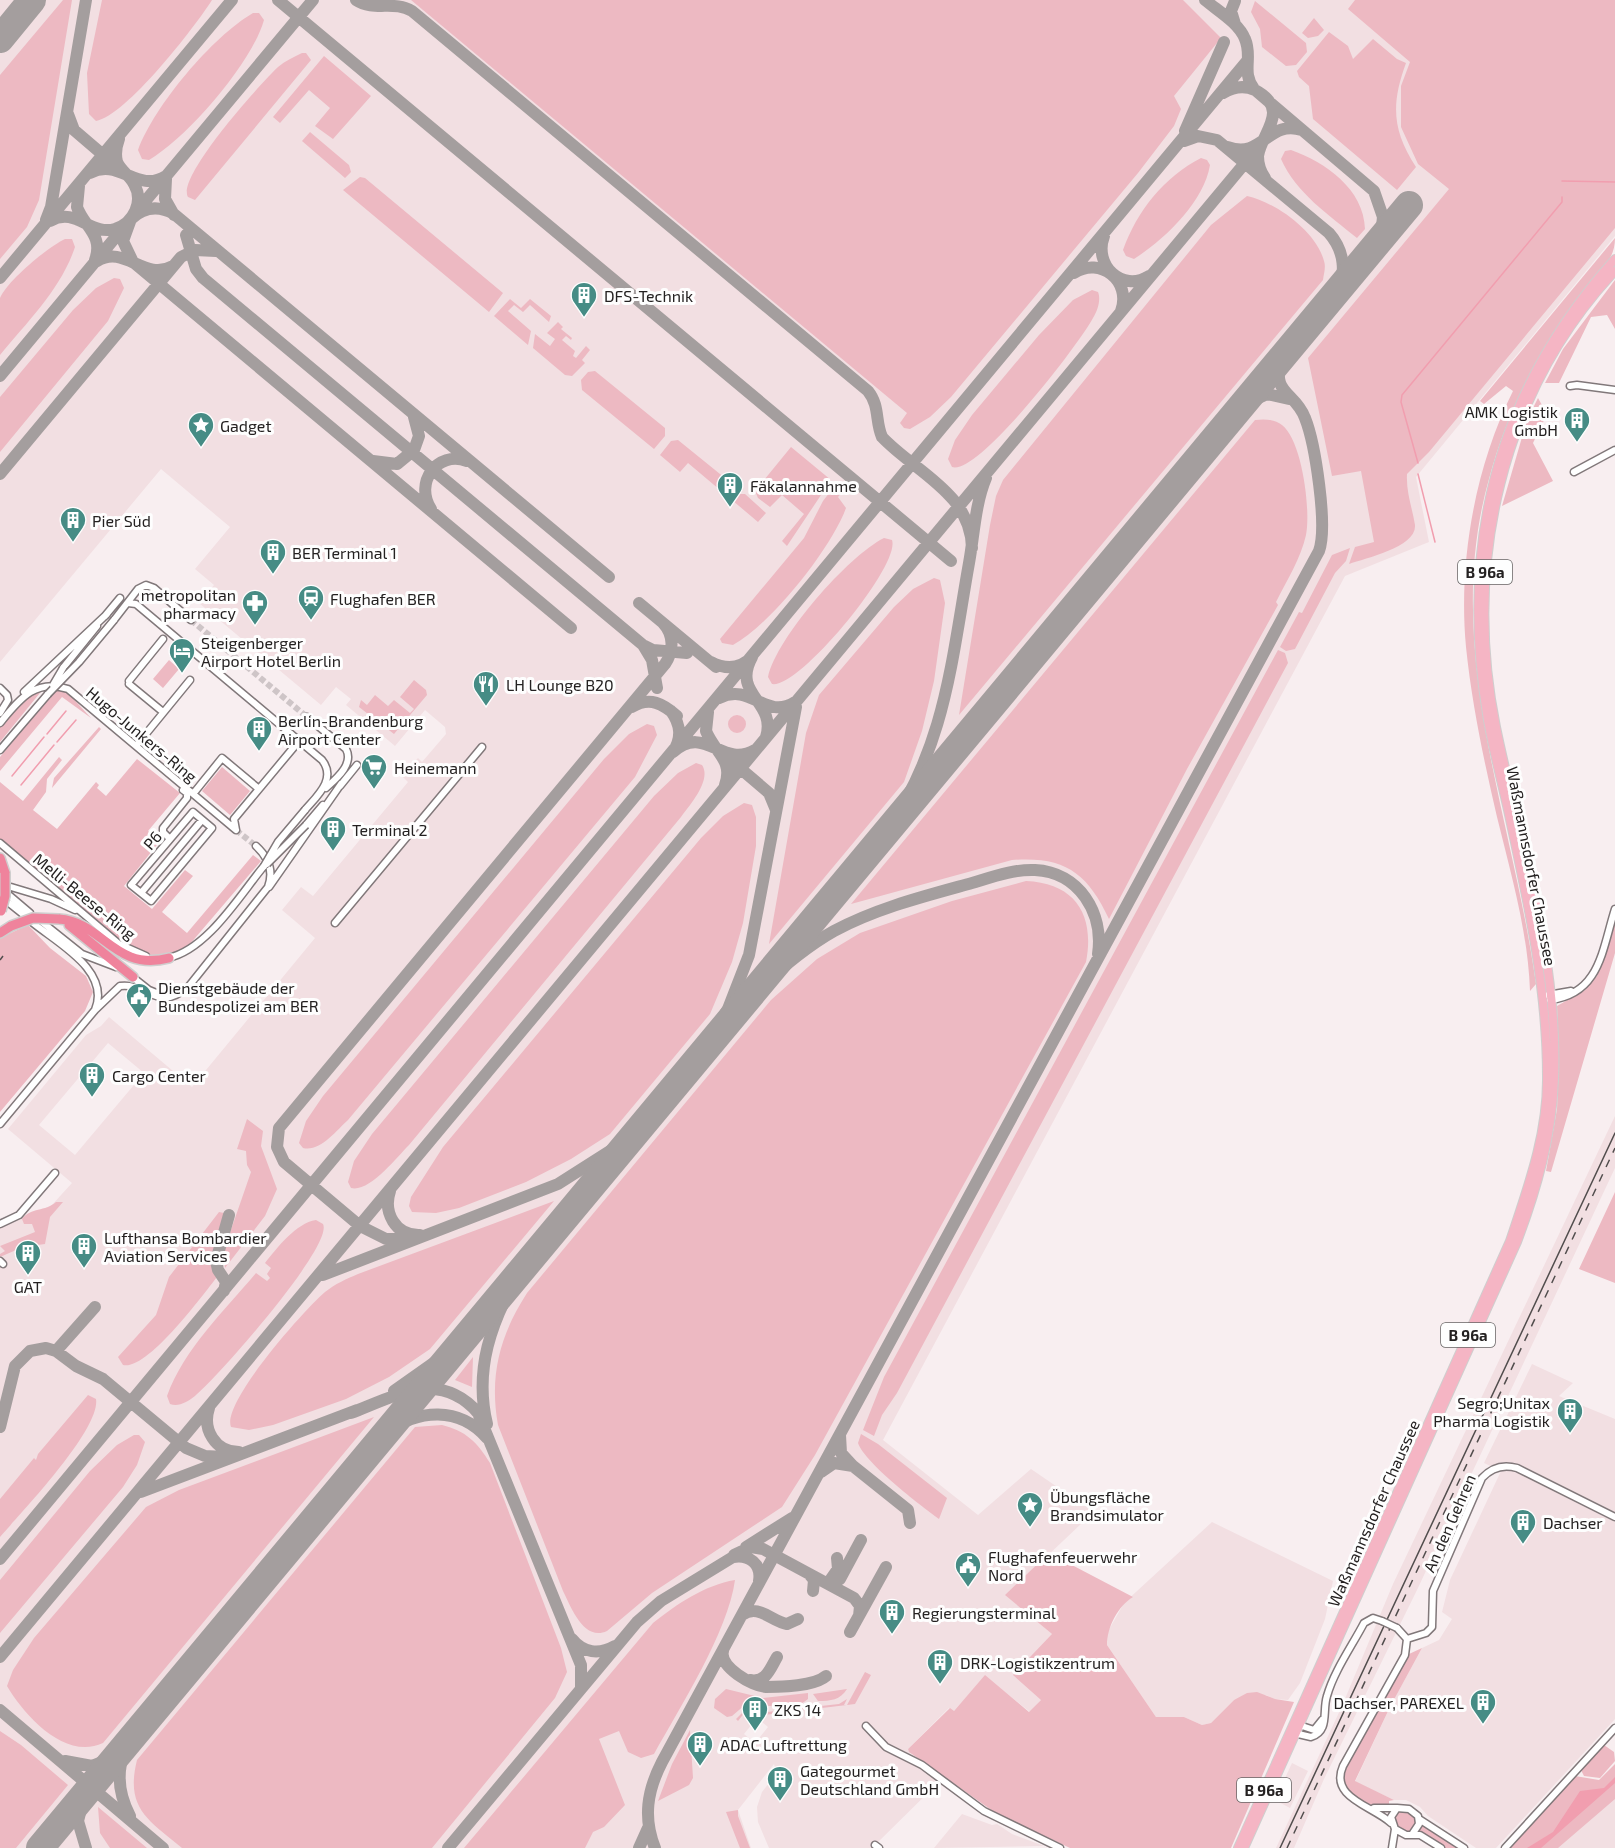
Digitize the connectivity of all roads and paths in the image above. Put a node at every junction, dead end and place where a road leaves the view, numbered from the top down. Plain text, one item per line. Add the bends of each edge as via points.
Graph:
1 (1615, 259) edge
2 (1615, 270) edge
3 (1570, 386) dead end
4 (1615, 390) edge
5 (1615, 450) edge
6 (1574, 472) dead end
7 (120, 598) dead end
8 (126, 606) junction
9 (107, 614) junction
10 (191, 620) tunnel mouth
11 (163, 639) dead end
12 (190, 680) dead end
13 (0, 688) edge
14 (48, 694) junction
15 (163, 712) junction
16 (0, 713) edge
17 (307, 717) tunnel mouth
18 (0, 721) edge
19 (136, 746) junction
20 (294, 747) dead end
21 (482, 747) dead end
22 (0, 750) edge
23 (357, 765) dead end
24 (176, 780) junction
25 (341, 784) junction
26 (325, 787) junction
27 (259, 789) junction
28 (193, 794) junction
29 (205, 804) junction
30 (220, 818) junction
31 (234, 819) junction
32 (202, 820) junction
33 (172, 836) junction
34 (0, 843) edge
35 (256, 846) tunnel mouth
36 (0, 858) edge
37 (264, 866) junction
38 (3, 873) edge
39 (266, 891) junction
40 (6, 892) edge
41 (141, 893) junction
42 (1615, 909) edge
43 (0, 911) edge
44 (27, 914) dead end
45 (59, 919) junction
46 (91, 920) junction
47 (42, 922) dead end
48 (33, 923) dead end
49 (335, 923) dead end
50 (0, 933) edge
51 (169, 958) junction
52 (133, 977) junction
53 (168, 997) junction
54 (1547, 998) junction
55 (95, 1010) junction
56 (0, 1124) edge
57 (55, 1173) dead end
58 (0, 1224) edge
59 (1615, 1517) edge
60 (1407, 1639) junction
61 (866, 1726) dead end
62 (1295, 1728) junction
63 (1615, 1728) edge
64 (1372, 1808) junction
65 (1397, 1808) junction
66 (1419, 1819) junction
67 (1393, 1826) junction
68 (1410, 1834) junction
69 (1393, 1845) edge
70 (1060, 1848) edge
71 (1238, 1848) edge
72 (1244, 1848) edge
73 (1442, 1848) edge
74 (1464, 1848) edge
75 (1505, 1848) edge

1 - 54 main road, Waßmannsdorfer Chaussee / B 96a via 1558,332 1509,429 1483,525 1477,587 1478,645 1487,715
2 - 54 main road, Waßmannsdorfer Chaussee / B 96a via 1557,346 1521,417 1502,473 1485,569 1485,644 1494,715 1535,902
3 - 4 street
5 - 6 street
7 - 9 street
8 - 10 street via 140,588 149,585
8 - 14 street, bridge
8 - 26 street via 136,604 322,760 328,771
9 - 14 street, bridge via 63,668
9 - 18 street, Hugo-Junkers-Ring via 40,674
11 - 15 street via 129,683
12 - 15 street
13 - 16 street via 8,700
14 - 22 street
15 - 19 street
17 - 26 street via 346,749 349,756 347,764
18 - 19 street, Hugo-Junkers-Ring via 28,692 41,686 57,686 68,689
19 - 24 street, Hugo-Junkers-Ring
20 - 27 street
21 - 49 street
23 - 25 street
24 - 28 street, Hugo-Junkers-Ring
24 - 33 street via 187,796 163,828
25 - 37 street, bridge via 295,839
25 - 39 street
26 - 37 street, bridge
27 - 28 street via 222,758
27 - 31 street
28 - 29 street, Hugo-Junkers-Ring
29 - 30 street, Hugo-Junkers-Ring
29 - 33 street via 193,799 187,802 170,823
30 - 31 street
30 - 31 street, Hugo-Junkers-Ring via 236,830
32 - 33 street, P6 via 193,812
32 - 41 street, P6
32 - 41 street via 212,828 192,853 151,901
33 - 41 street, P6 via 131,885
34 - 46 street, Melli-Beese-Ring
35 - 39 street via 270,868
36 - 38 highway
37 - 51 street via 198,944
38 - 40 highway, bridge
39 - 53 street via 199,976 186,989
40 - 43 highway, bridge
40 - 44 street
40 - 46 street via 64,904
42 - 54 street via 1595,973 1584,987 1570,995
45 - 50 highway, bridge via 33,918
45 - 51 highway via 76,923 131,957 154,961
45 - 52 highway
46 - 51 street, Melli-Beese-Ring via 131,951
47 - 52 street via 81,954
48 - 55 street via 95,977 99,990
52 - 53 street via 149,990
53 - 55 street via 153,997 134,986 120,986
54 - 62 main road, Waßmannsdorfer Chaussee / B 96a via 1554,1071 1552,1106 1544,1160 1532,1202 1434,1430
55 - 56 street
57 - 58 street via 19,1215
59 - 60 street, An den Gehren via 1517,1468 1493,1468 1482,1478 1436,1583 1432,1627
60 - 62 street, bridge via 1382,1621 1373,1618 1365,1623 1330,1687 1324,1717 1314,1730
60 - 64 street via 1405,1655 1340,1773 1344,1792
61 - 70 street via 886,1747 922,1765 984,1811
62 - 71 main road, Waßmannsdorfer Chaussee / B 96a
62 - 72 main road, Waßmannsdorfer Chaussee / B 96a
63 - 75 street
64 - 65 street
64 - 67 street
65 - 66 street via 1410,1809
65 - 67 street
66 - 68 street
66 - 74 street
67 - 68 street
67 - 69 street
68 - 69 street
68 - 73 street

